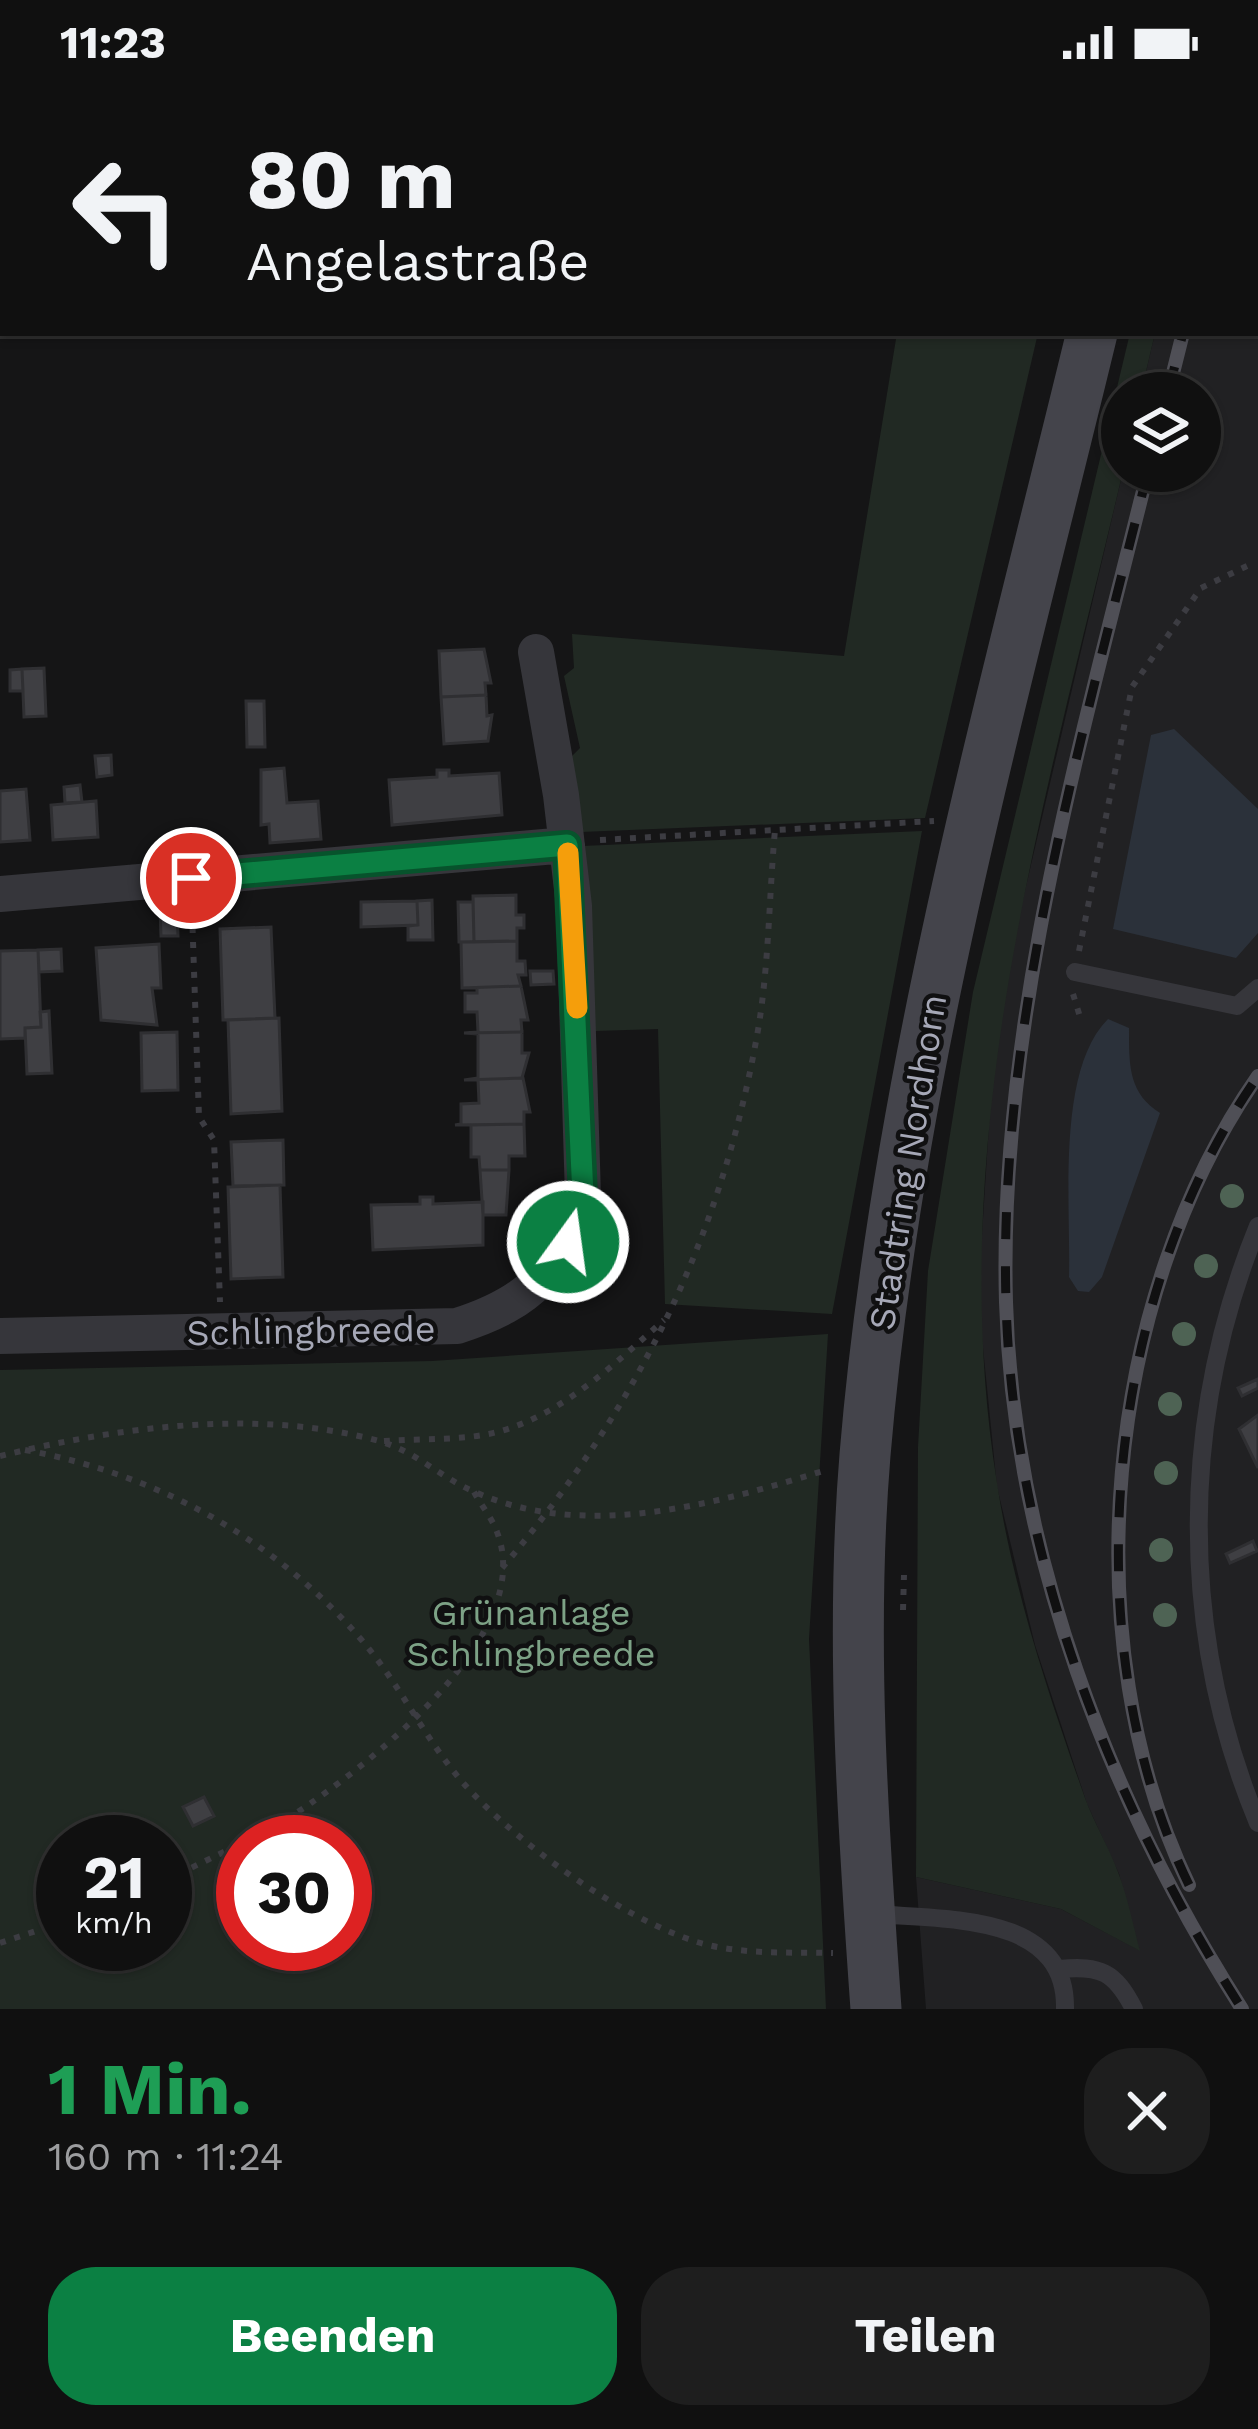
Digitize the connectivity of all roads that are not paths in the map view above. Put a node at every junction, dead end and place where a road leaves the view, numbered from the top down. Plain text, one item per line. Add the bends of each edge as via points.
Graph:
1 (1091, 336) edge
2 (536, 652) dead end
3 (567, 845) junction
4 (0, 894) edge
5 (1075, 972) road end
6 (1258, 988) edge
7 (1258, 1226) edge
8 (0, 1336) edge
9 (1258, 1822) edge
10 (871, 1913) junction
11 (1059, 1969) junction
12 (876, 2009) edge
13 (1065, 2009) edge
14 (1134, 2009) edge

1 - 10 main road, Stadtring Nordhorn via 902,1154 865,1459 861,1660
2 - 3 street, Schlingbreede
3 - 4 street
3 - 8 street, Schlingbreede via 583,1196 568,1242 519,1300 457,1326
5 - 6 lane via 1238,1006
7 - 9 lane via 1204,1403 1198,1479 1206,1635 1225,1727
10 - 11 lane via 1018,1932 1043,1946
10 - 12 main road, Stadtring Nordhorn
11 - 13 lane
11 - 14 lane via 1095,1965 1118,1978

